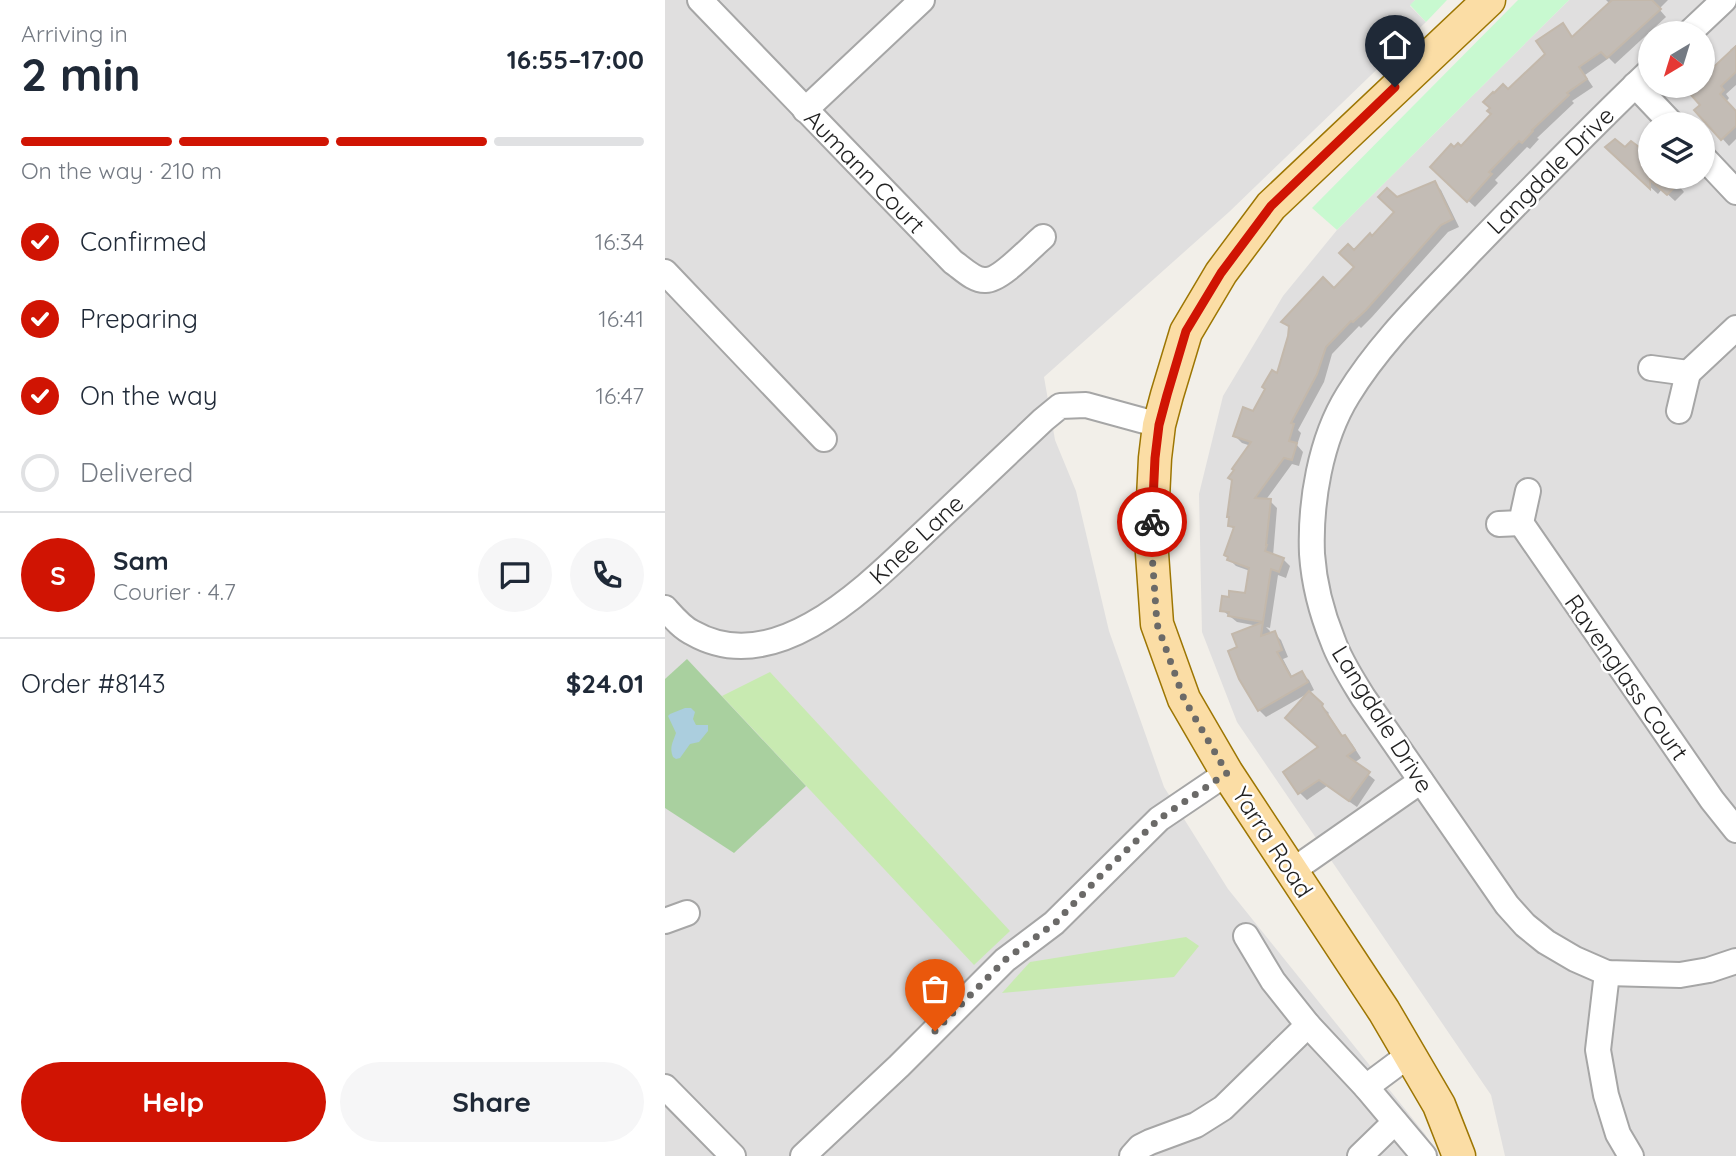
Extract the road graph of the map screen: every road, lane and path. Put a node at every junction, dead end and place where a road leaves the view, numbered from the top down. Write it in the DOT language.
graph roads {
  1 [pos="700,0"];
  2 [pos="922,0"];
  3 [pos="1489,0"];
  4 [pos="1724,0"];
  5 [pos="1702,21"];
  6 [pos="1638,83"];
  7 [pos="805,110"];
  8 [pos="1715,170"];
  9 [pos="1736,192"];
  10 [pos="1043,237"];
  11 [pos="665,272"];
  12 [pos="1736,328"];
  13 [pos="1651,368"];
  14 [pos="1688,373"];
  15 [pos="1679,411"];
  16 [pos="1159,425"];
  17 [pos="824,439"];
  18 [pos="1528,491"];
  19 [pos="665,608"];
  20 [pos="1227,773"];
  21 [pos="1421,781"];
  22 [pos="1736,830"];
  23 [pos="1291,871"];
  24 [pos="1246,936"];
  25 [pos="1736,961"];
  26 [pos="1607,973"];
  27 [pos="1308,1025"];
  28 [pos="1409,1055"];
  29 [pos="665,1087"];
  30 [pos="1366,1087"];
  31 [pos="1395,1122"];
  32 [pos="733,1156"];
  33 [pos="803,1156"];
  34 [pos="1132,1156"];
  35 [pos="1360,1156"];
  36 [pos="1424,1156"];
  37 [pos="1459,1156"];
  38 [pos="1631,1156"];
  1 -- 7 [label="street, Aumann Court"];
  2 -- 7 [label="street"];
  3 -- 16 [label="main road, Yarra Road"];
  4 -- 5 [label="street"];
  6 -- 21 [label="street, Langdale Drive"];
  7 -- 10 [label="street, Aumann Court"];
  8 -- 9 [label="street"];
  11 -- 17 [label="street"];
  12 -- 14 [label="street"];
  13 -- 14 [label="street"];
  14 -- 15 [label="street"];
  16 -- 19 [label="street, Knee Lane"];
  16 -- 20 [label="main road, Yarra Road"];
  18 -- 22 [label="street, Ravenglass Court"];
  20 -- 23 [label="main road, Yarra Road"];
  20 -- 33 [label="street"];
  21 -- 23 [label="street"];
  21 -- 26 [label="street, Langdale Drive"];
  23 -- 28 [label="main road, Yarra Road"];
  24 -- 27 [label="street"];
  25 -- 26 [label="street, Langdale Drive"];
  26 -- 38 [label="street"];
  27 -- 30 [label="street"];
  27 -- 34 [label="street"];
  28 -- 30 [label="street"];
  28 -- 37 [label="main road, Yarra Road"];
  29 -- 32 [label="street"];
  30 -- 31 [label="street"];
  31 -- 35 [label="street"];
  31 -- 36 [label="street"];
}
